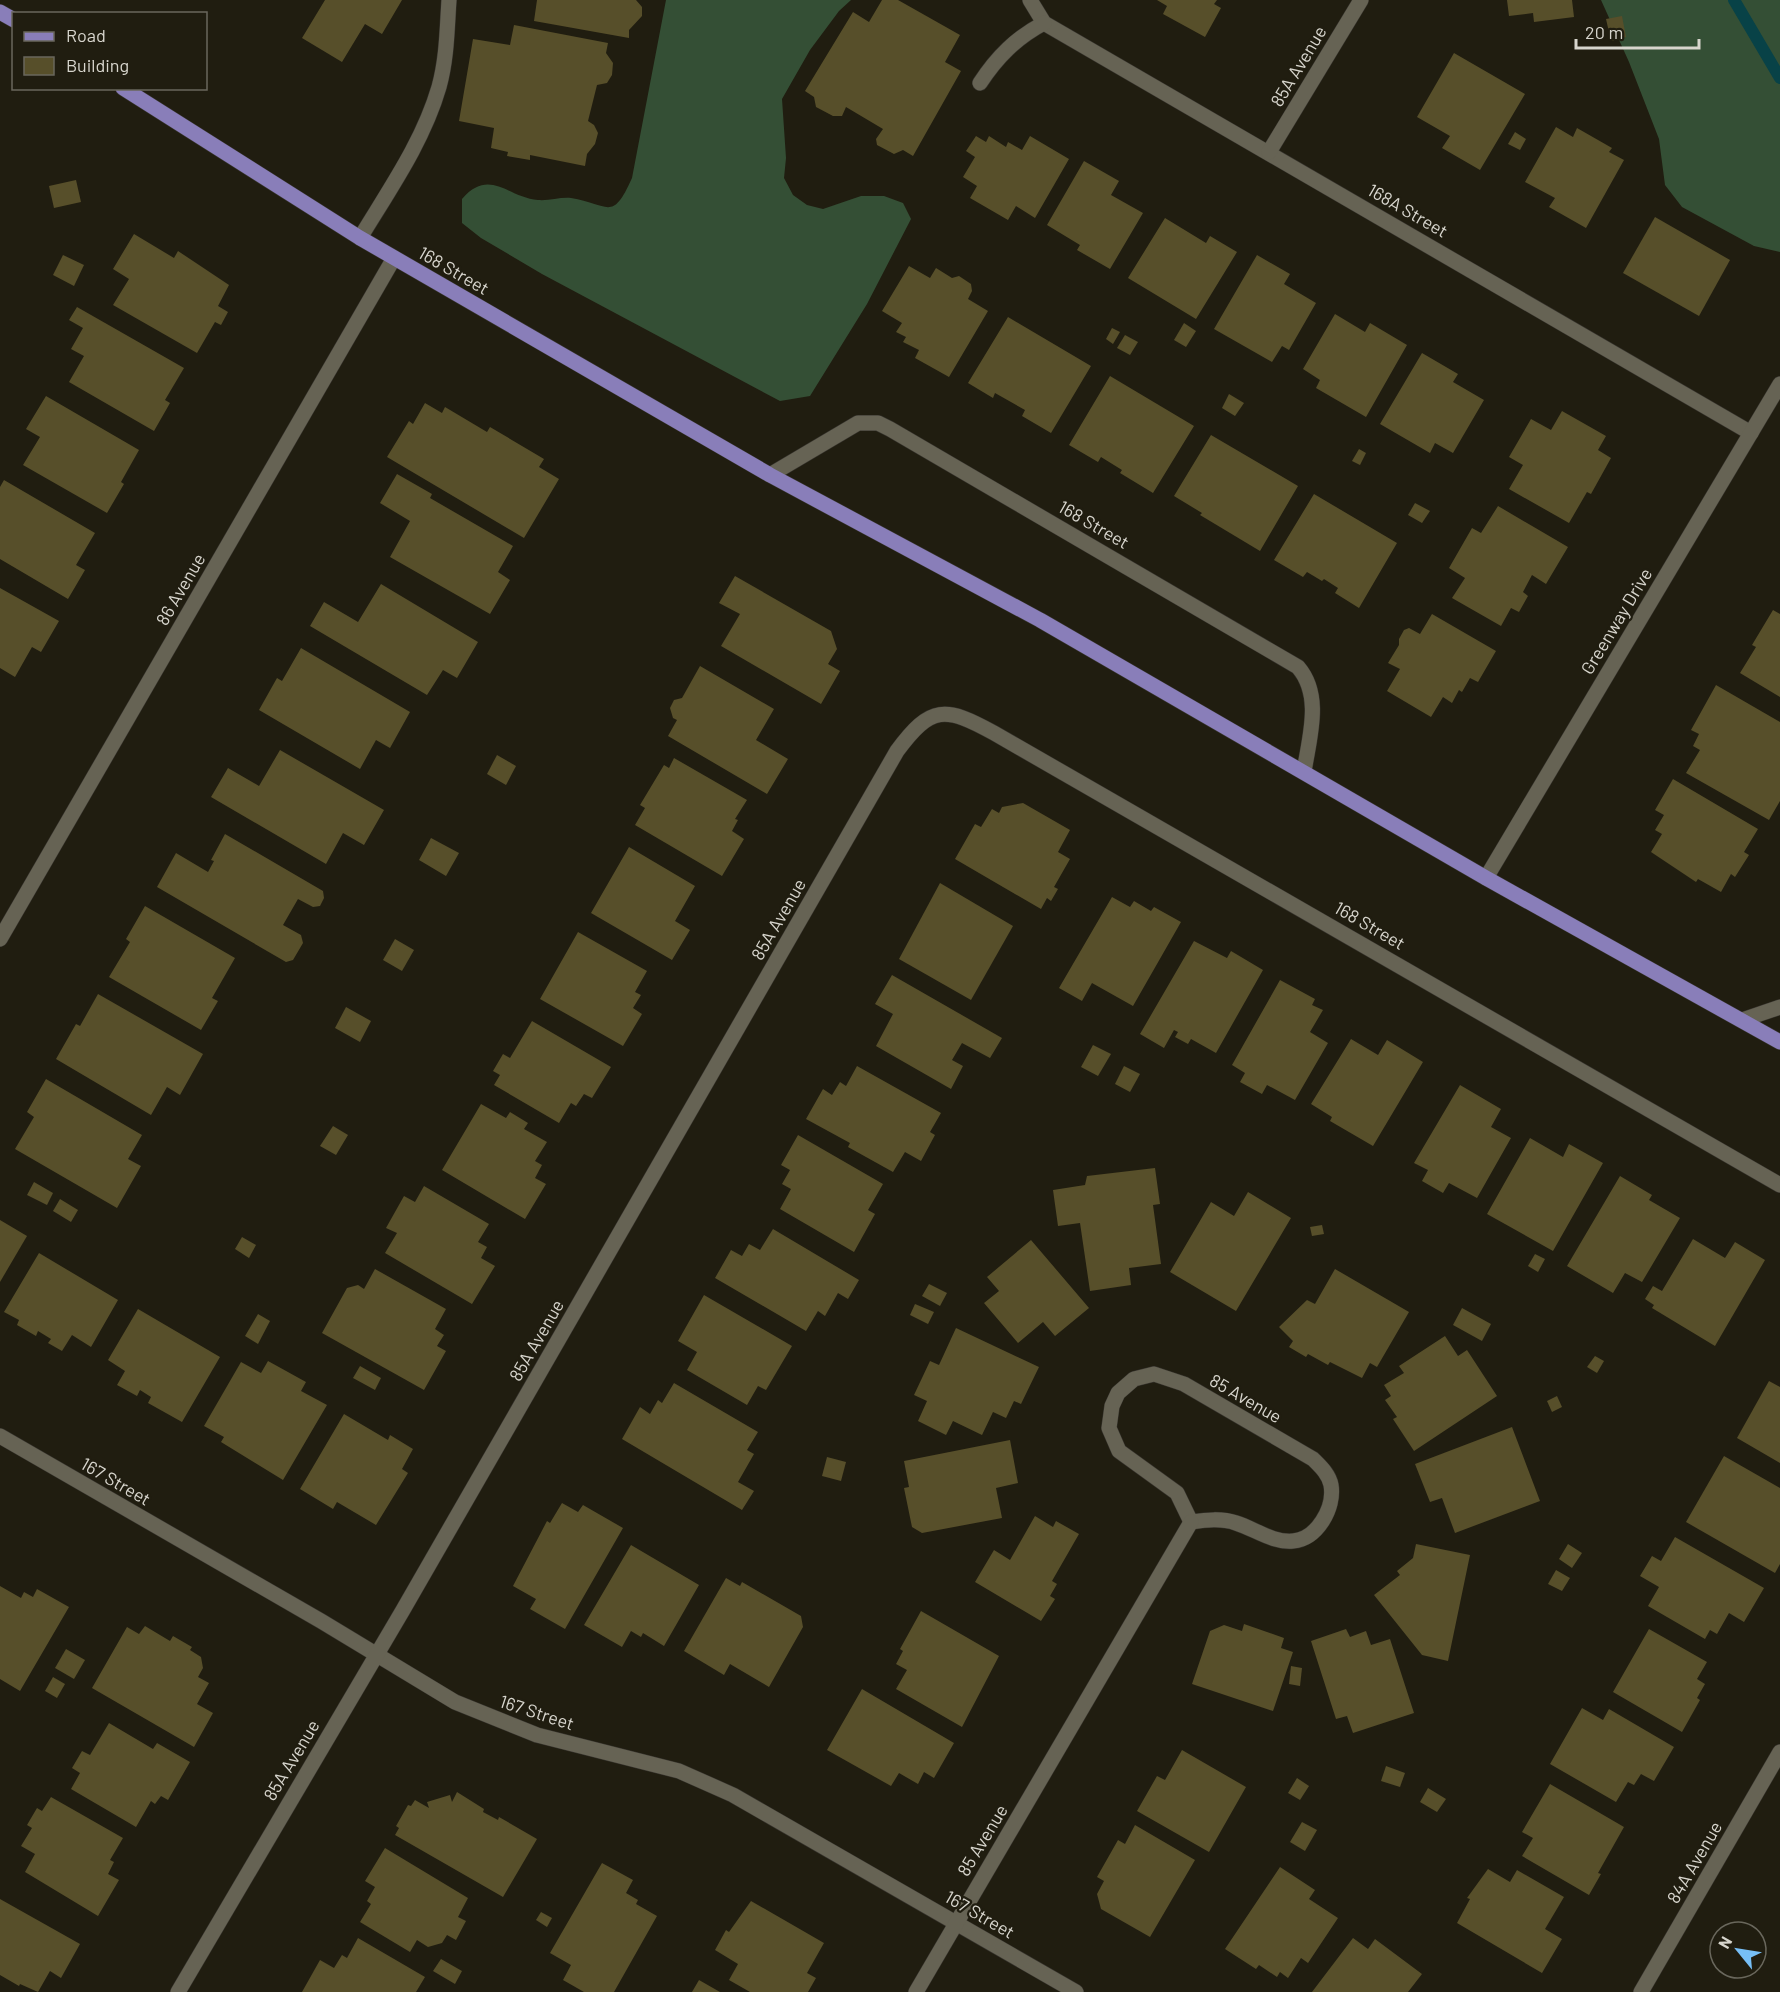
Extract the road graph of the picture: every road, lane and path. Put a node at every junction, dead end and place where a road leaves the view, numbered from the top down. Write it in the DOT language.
graph roads {
  1 [pos="449,0"];
  2 [pos="1030,0"];
  3 [pos="1045,0"];
  4 [pos="1361,0"];
  5 [pos="1044,23"];
  6 [pos="980,83"];
  7 [pos="126,90"];
  8 [pos="1269,152"];
  9 [pos="360,238"];
  10 [pos="394,258"];
  11 [pos="1780,384"];
  12 [pos="1751,433"];
  13 [pos="770,474"];
  14 [pos="934,715"];
  15 [pos="1304,772"];
  16 [pos="1486,878"];
  17 [pos="0,939"];
  18 [pos="1780,1007"];
  19 [pos="1742,1020"];
  20 [pos="1780,1042"];
  21 [pos="1780,1185"];
  22 [pos="0,1436"];
  23 [pos="1191,1522"];
  24 [pos="375,1655"];
  25 [pos="1780,1752"];
  26 [pos="956,1923"];
  27 [pos="178,1992"];
  28 [pos="916,1992"];
  29 [pos="1076,1992"];
  30 [pos="1641,1992"];
  1 -- 9 [label="street"];
  2 -- 5 [label="street"];
  3 -- 5 [label="street"];
  4 -- 8 [label="street, 85A Avenue"];
  5 -- 6 [label="street"];
  5 -- 8 [label="street, 168A Street"];
  7 -- 9 [label="main road, 168 Street"];
  8 -- 12 [label="street, 168A Street"];
  9 -- 10 [label="main road, 168 Street"];
  10 -- 13 [label="main road, 168 Street"];
  10 -- 17 [label="street, 86 Avenue"];
  11 -- 12 [label="street, Greenway Drive"];
  12 -- 16 [label="street, Greenway Drive"];
  13 -- 15 [label="main road, 168 Street"];
  13 -- 15 [label="street, 168 Street"];
  14 -- 21 [label="street, 168 Street"];
  14 -- 24 [label="street, 85A Avenue"];
  15 -- 16 [label="main road, 168 Street"];
  16 -- 19 [label="main road, 168 Street"];
  18 -- 19 [label="street"];
  19 -- 20 [label="main road, 168 Street"];
  22 -- 24 [label="street, 167 Street"];
  23 -- 23 [label="street, 85 Avenue"];
  23 -- 26 [label="street, 85 Avenue"];
  24 -- 26 [label="street, 167 Street"];
  24 -- 27 [label="street, 85A Avenue"];
  25 -- 30 [label="street, 84A Avenue"];
  26 -- 28 [label="street, 85 Avenue"];
  26 -- 29 [label="street, 167 Street"];
}
